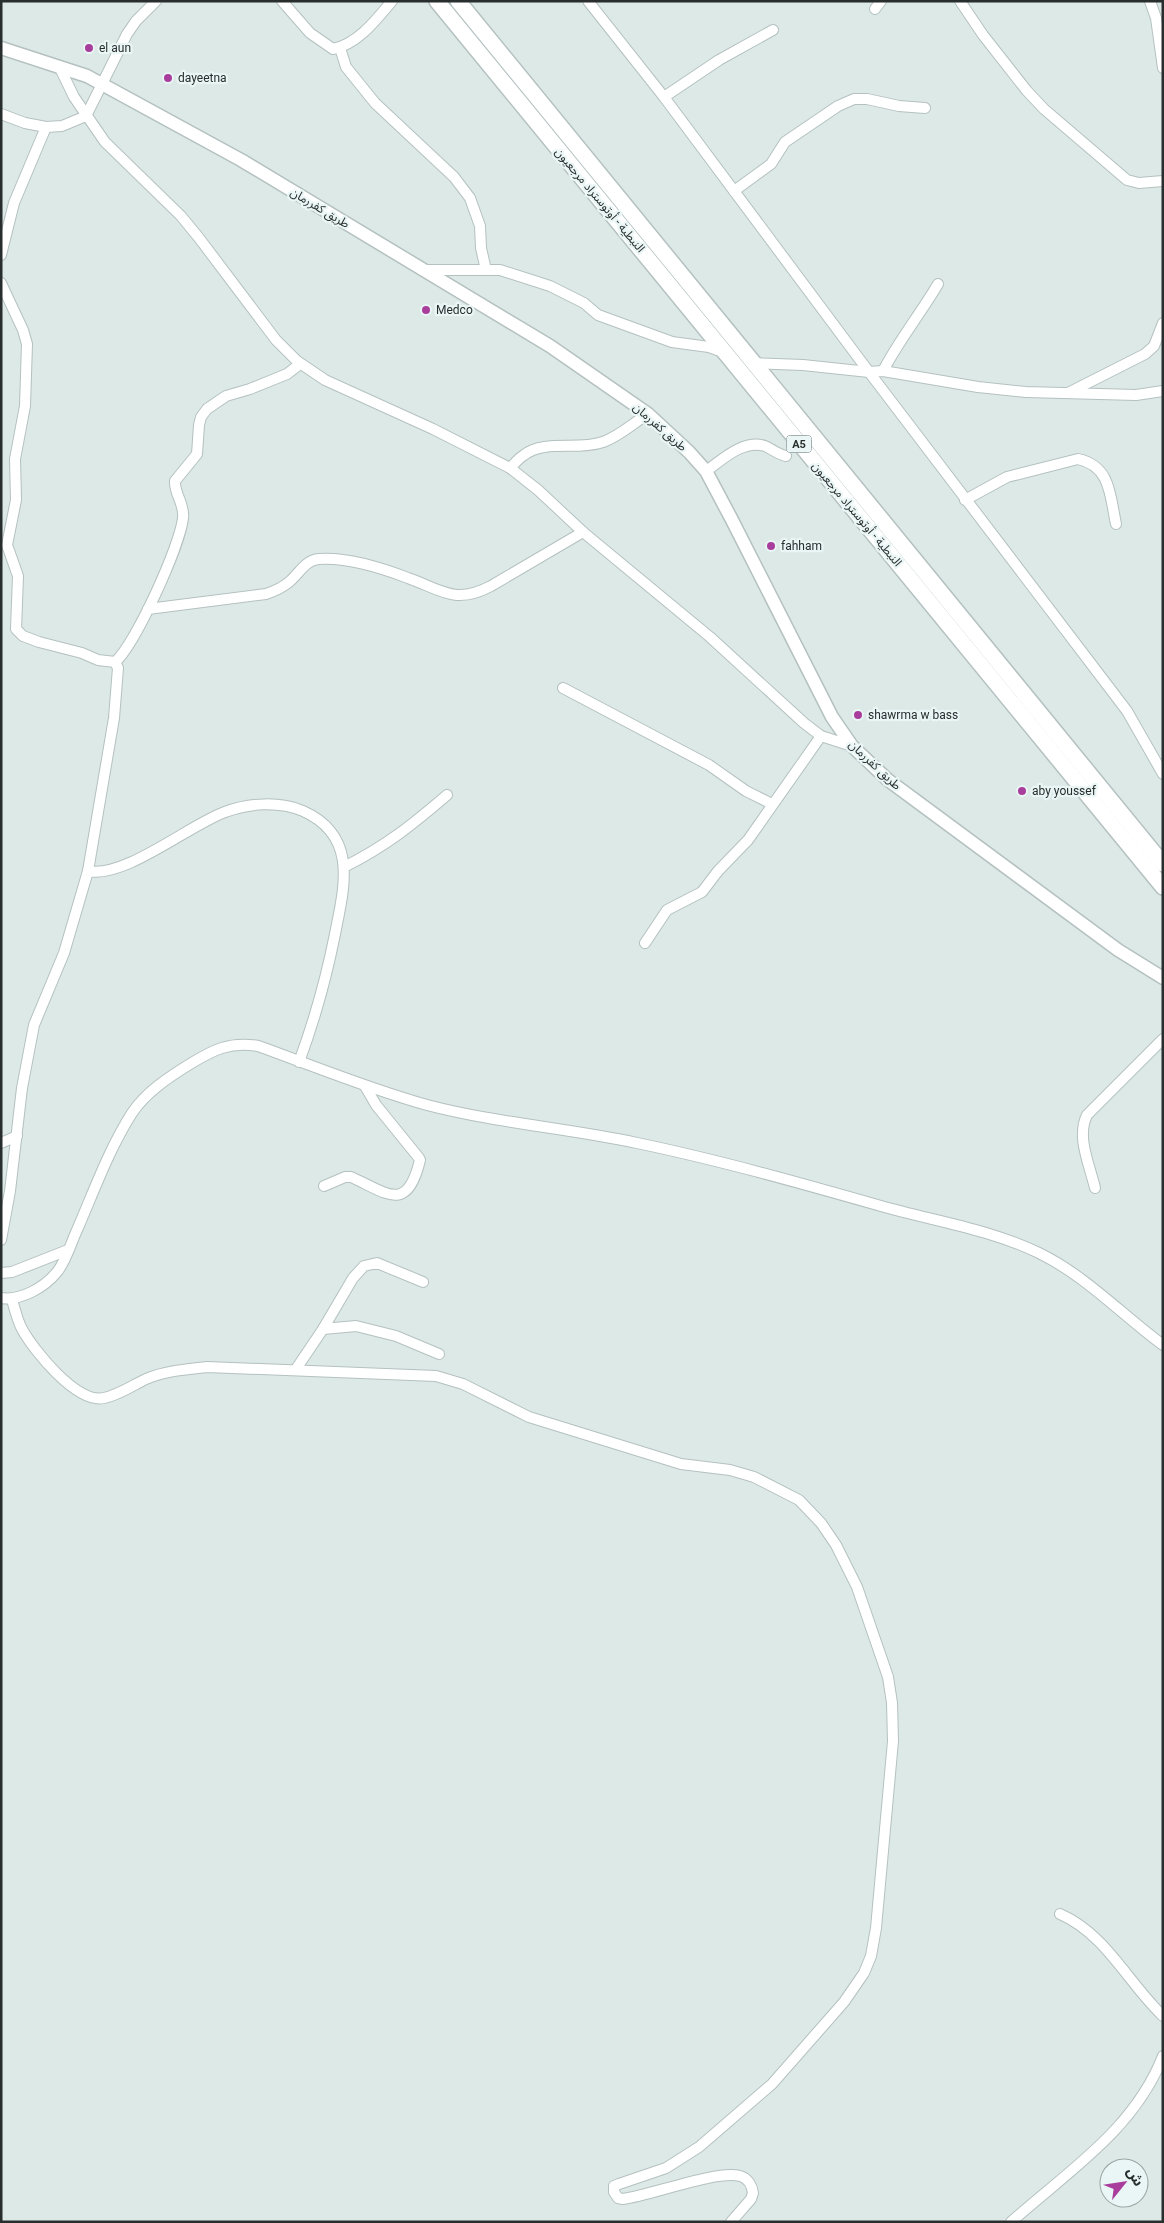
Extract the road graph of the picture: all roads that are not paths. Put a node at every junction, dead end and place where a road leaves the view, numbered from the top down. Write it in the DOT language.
graph roads {
  1 [pos="156,1"];
  2 [pos="282,1"];
  3 [pos="392,1"];
  4 [pos="436,1"];
  5 [pos="458,1"];
  6 [pos="588,1"];
  7 [pos="960,1"];
  8 [pos="1150,1"];
  9 [pos="773,30"];
  10 [pos="1,48"];
  11 [pos="340,48"];
  12 [pos="1162,55"];
  13 [pos="59,66"];
  14 [pos="1163,68"];
  15 [pos="103,84"];
  16 [pos="664,97"];
  17 [pos="925,108"];
  18 [pos="1,114"];
  19 [pos="86,116"];
  20 [pos="46,127"];
  21 [pos="1163,181"];
  22 [pos="734,190"];
  23 [pos="1,255"];
  24 [pos="422,270"];
  25 [pos="486,270"];
  26 [pos="1,283"];
  27 [pos="938,284"];
  28 [pos="1163,323"];
  29 [pos="726,352"];
  30 [pos="752,363"];
  31 [pos="300,364"];
  32 [pos="884,371"];
  33 [pos="868,372"];
  34 [pos="1163,390"];
  35 [pos="1067,393"];
  36 [pos="648,414"];
  37 [pos="786,456"];
  38 [pos="510,468"];
  39 [pos="706,471"];
  40 [pos="965,500"];
  41 [pos="1116,524"];
  42 [pos="583,532"];
  43 [pos="148,609"];
  44 [pos="115,662"];
  45 [pos="563,688"];
  46 [pos="821,736"];
  47 [pos="852,746"];
  48 [pos="1163,774"];
  49 [pos="447,795"];
  50 [pos="772,804"];
  51 [pos="1163,864"];
  52 [pos="344,867"];
  53 [pos="88,871"];
  54 [pos="1163,887"];
  55 [pos="645,942"];
  56 [pos="1163,978"];
  57 [pos="1163,1039"];
  58 [pos="299,1062"];
  59 [pos="365,1086"];
  60 [pos="17,1136"];
  61 [pos="1,1143"];
  62 [pos="324,1186"];
  63 [pos="1095,1188"];
  64 [pos="1,1240"];
  65 [pos="68,1250"];
  66 [pos="1,1273"];
  67 [pos="423,1282"];
  68 [pos="6,1299"];
  69 [pos="323,1329"];
  70 [pos="1163,1345"];
  71 [pos="439,1354"];
  72 [pos="296,1369"];
  73 [pos="1060,1914"];
  74 [pos="1163,2016"];
  75 [pos="1163,2056"];
  76 [pos="730,2222"];
  77 [pos="1011,2222"];
  1 -- 15 [label="street"];
  2 -- 11 [label="street"];
  3 -- 11 [label="street"];
  4 -- 29 [label="highway, النبطية - أوتوستراد مرجعيون / A5"];
  5 -- 30 [label="highway, النبطية - أوتوستراد مرجعيون / A5"];
  6 -- 16 [label="street"];
  7 -- 21 [label="street"];
  8 -- 12 [label="street"];
  9 -- 16 [label="street"];
  10 -- 13 [label="main road, طريق كفررمان"];
  11 -- 25 [label="street"];
  12 -- 14 [label="street"];
  13 -- 15 [label="main road, طريق كفررمان"];
  13 -- 19 [label="street"];
  15 -- 19 [label="street"];
  15 -- 24 [label="main road, طريق كفررمان"];
  16 -- 22 [label="street"];
  17 -- 22 [label="street"];
  18 -- 20 [label="street"];
  19 -- 20 [label="street"];
  19 -- 31 [label="street"];
  20 -- 23 [label="street"];
  22 -- 33 [label="street"];
  24 -- 25 [label="street"];
  24 -- 36 [label="main road, طريق كفررمان"];
  25 -- 29 [label="street"];
  26 -- 44 [label="street"];
  27 -- 32 [label="street"];
  28 -- 35 [label="street"];
  29 -- 54 [label="highway, النبطية - أوتوستراد مرجعيون / A5"];
  30 -- 33 [label="street"];
  30 -- 51 [label="highway, النبطية - أوتوستراد مرجعيون / A5"];
  31 -- 38 [label="street"];
  31 -- 43 [label="street"];
  32 -- 33 [label="street"];
  32 -- 35 [label="street"];
  33 -- 40 [label="street"];
  34 -- 35 [label="street"];
  36 -- 38 [label="street"];
  36 -- 39 [label="main road, طريق كفررمان"];
  37 -- 39 [label="street"];
  38 -- 42 [label="street"];
  39 -- 47 [label="main road, طريق كفررمان"];
  40 -- 41 [label="street"];
  40 -- 48 [label="street"];
  42 -- 43 [label="street"];
  42 -- 46 [label="street"];
  43 -- 44 [label="street"];
  44 -- 53 [label="street"];
  45 -- 50 [label="street"];
  46 -- 47 [label="street"];
  46 -- 50 [label="street"];
  47 -- 56 [label="main road, طريق كفررمان"];
  49 -- 52 [label="street"];
  50 -- 55 [label="street"];
  52 -- 53 [label="street"];
  52 -- 58 [label="street"];
  53 -- 60 [label="street"];
  57 -- 63 [label="street"];
  58 -- 59 [label="street"];
  58 -- 65 [label="street"];
  59 -- 62 [label="street"];
  59 -- 70 [label="street"];
  60 -- 61 [label="street"];
  60 -- 64 [label="street"];
  65 -- 66 [label="street"];
  65 -- 68 [label="street"];
  67 -- 69 [label="street"];
  68 -- 72 [label="street"];
  69 -- 71 [label="street"];
  69 -- 72 [label="street"];
  72 -- 76 [label="street"];
  73 -- 74 [label="street"];
  75 -- 77 [label="street"];
}
